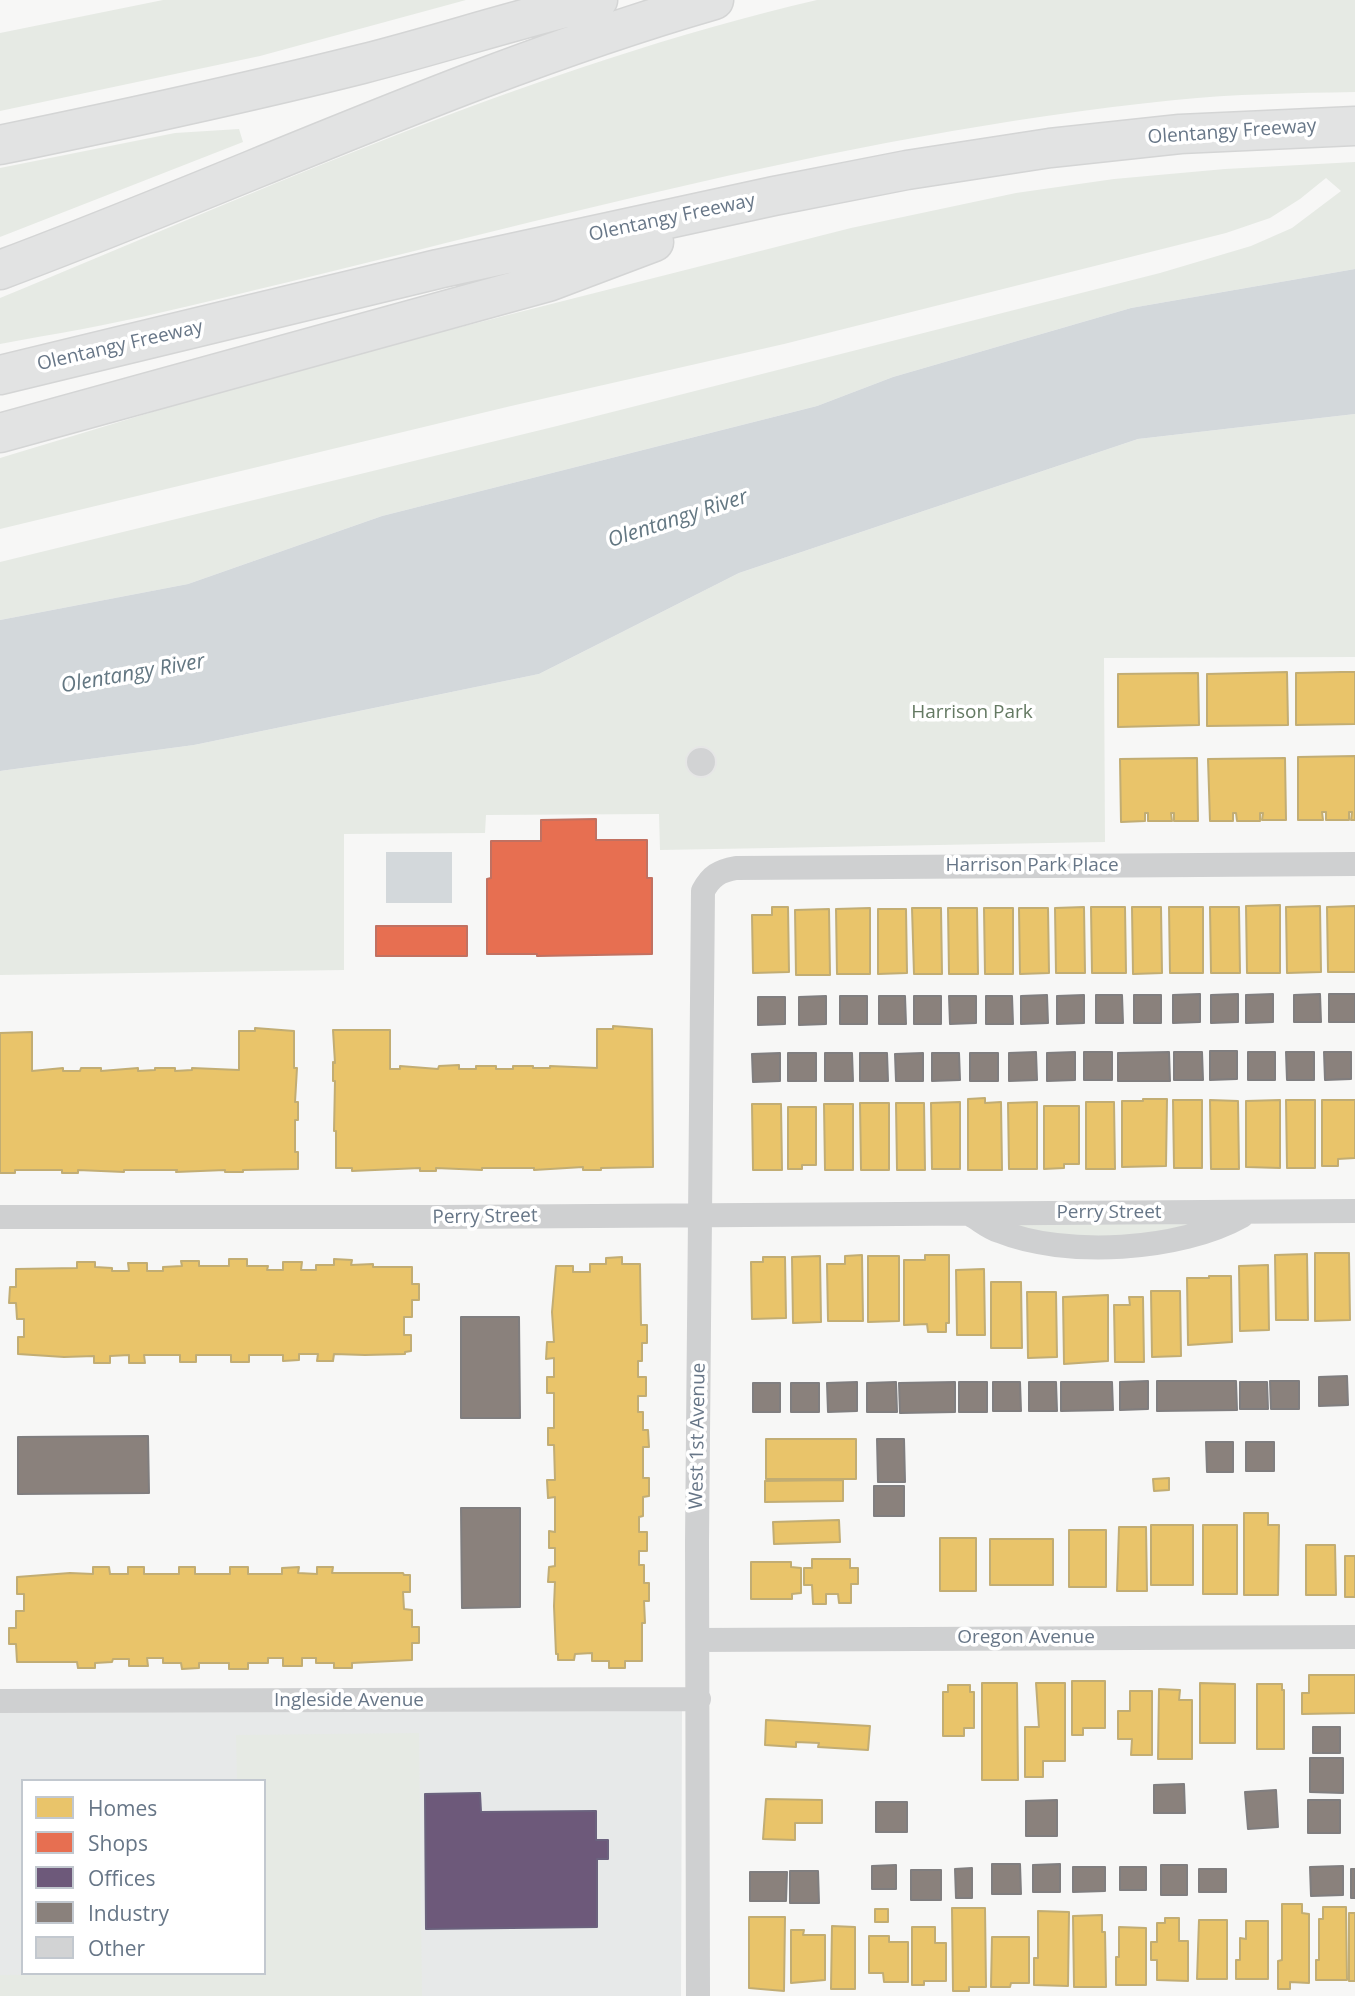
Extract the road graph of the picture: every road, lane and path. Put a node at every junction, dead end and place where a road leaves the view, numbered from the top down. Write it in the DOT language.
graph roads {
  1 [pos="598,0"];
  2 [pos="714,0"];
  3 [pos="1355,126"];
  4 [pos="0,145"];
  5 [pos="774,196"];
  6 [pos="0,270"];
  7 [pos="0,375"];
  8 [pos="0,433"];
  9 [pos="1355,864"];
  10 [pos="710,877"];
  11 [pos="1355,1211"];
  12 [pos="1248,1212"];
  13 [pos="970,1214"];
  14 [pos="702,1215"];
  15 [pos="0,1217"];
  16 [pos="1355,1637"];
  17 [pos="698,1640"];
  18 [pos="699,1699"];
  19 [pos="0,1702"];
  20 [pos="698,1996"];
  1 -- 4 [label="highway"];
  2 -- 6 [label="highway"];
  3 -- 5 [label="highway, Olentangy Freeway"];
  5 -- 7 [label="highway, Olentangy Freeway"];
  5 -- 8 [label="highway"];
  9 -- 10 [label="street, Harrison Park Place"];
  10 -- 14 [label="street, West 1st Avenue"];
  11 -- 12 [label="street, Perry Street"];
  12 -- 13 [label="street, Perry Street"];
  12 -- 13 [label="street, Perry Street"];
  13 -- 14 [label="street, Perry Street"];
  14 -- 15 [label="street, Perry Street"];
  14 -- 17 [label="street, West 1st Avenue"];
  16 -- 17 [label="street, Oregon Avenue"];
  17 -- 18 [label="street, West 1st Avenue"];
  18 -- 19 [label="street, Ingleside Avenue"];
  18 -- 20 [label="street, West 1st Avenue"];
}
